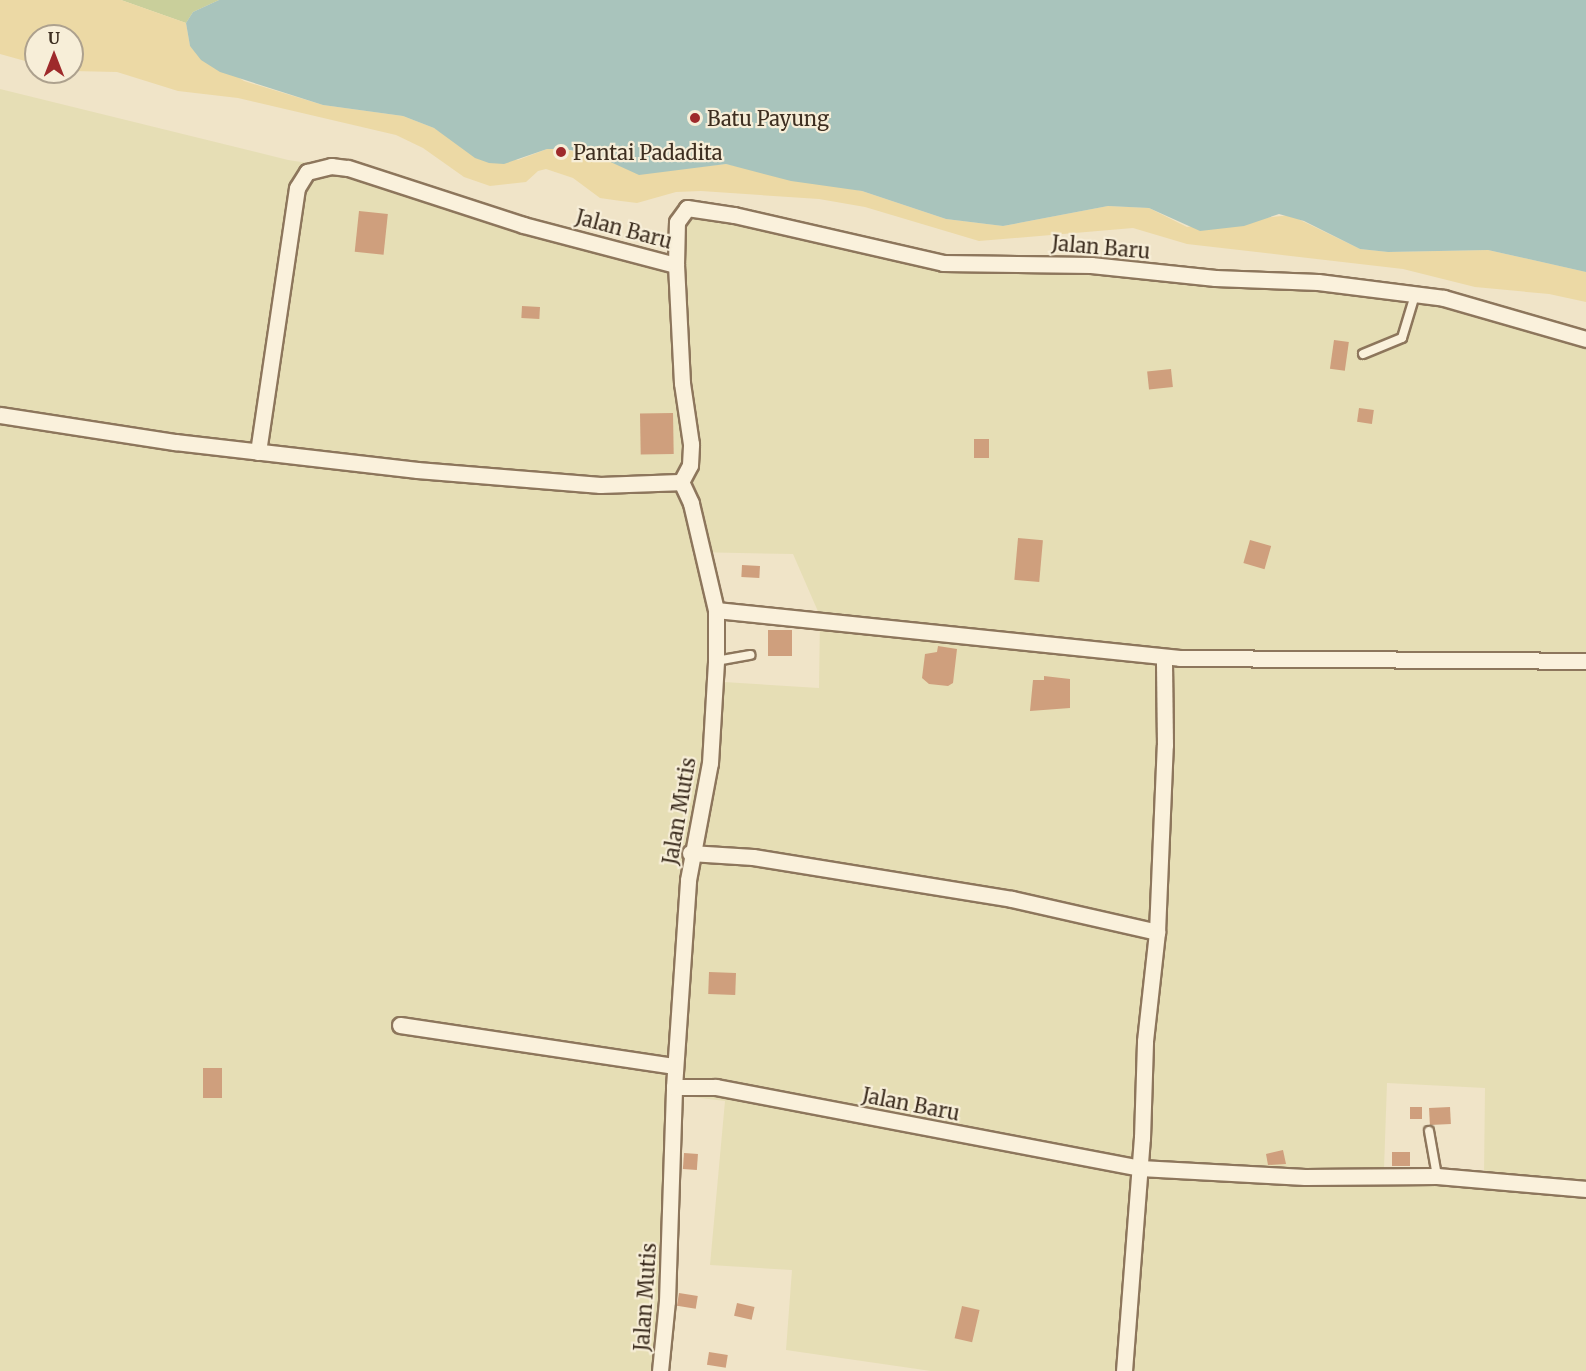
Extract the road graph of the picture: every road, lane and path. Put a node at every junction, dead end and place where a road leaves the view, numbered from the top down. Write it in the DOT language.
graph roads {
  1 [pos="676,266"];
  2 [pos="1415,296"];
  3 [pos="1586,339"];
  4 [pos="1364,354"];
  5 [pos="0,415"];
  6 [pos="258,452"];
  7 [pos="681,482"];
  8 [pos="716,610"];
  9 [pos="750,656"];
  10 [pos="1164,657"];
  11 [pos="716,661"];
  12 [pos="1586,661"];
  13 [pos="690,853"];
  14 [pos="1157,932"];
  15 [pos="400,1024"];
  16 [pos="675,1066"];
  17 [pos="674,1088"];
  18 [pos="1429,1131"];
  19 [pos="1140,1168"];
  20 [pos="1437,1176"];
  21 [pos="1586,1190"];
  22 [pos="660,1371"];
  23 [pos="1124,1371"];
  1 -- 2 [label="street, Jalan Baru"];
  1 -- 6 [label="street, Jalan Baru"];
  1 -- 7 [label="street"];
  2 -- 3 [label="street, Jalan Baru"];
  2 -- 4 [label="lane"];
  5 -- 6 [label="street"];
  6 -- 7 [label="street"];
  7 -- 8 [label="street, Jalan Mutis"];
  8 -- 10 [label="street"];
  8 -- 11 [label="street, Jalan Mutis"];
  9 -- 11 [label="lane"];
  10 -- 12 [label="street"];
  10 -- 14 [label="street"];
  11 -- 13 [label="street, Jalan Mutis"];
  13 -- 14 [label="street"];
  13 -- 16 [label="street, Jalan Mutis"];
  14 -- 19 [label="street"];
  15 -- 16 [label="street"];
  16 -- 17 [label="street, Jalan Mutis"];
  17 -- 19 [label="street, Jalan Baru"];
  17 -- 22 [label="street, Jalan Mutis"];
  18 -- 20 [label="lane"];
  19 -- 20 [label="street, Jalan Baru"];
  19 -- 23 [label="street"];
  20 -- 21 [label="street, Jalan Baru"];
}
